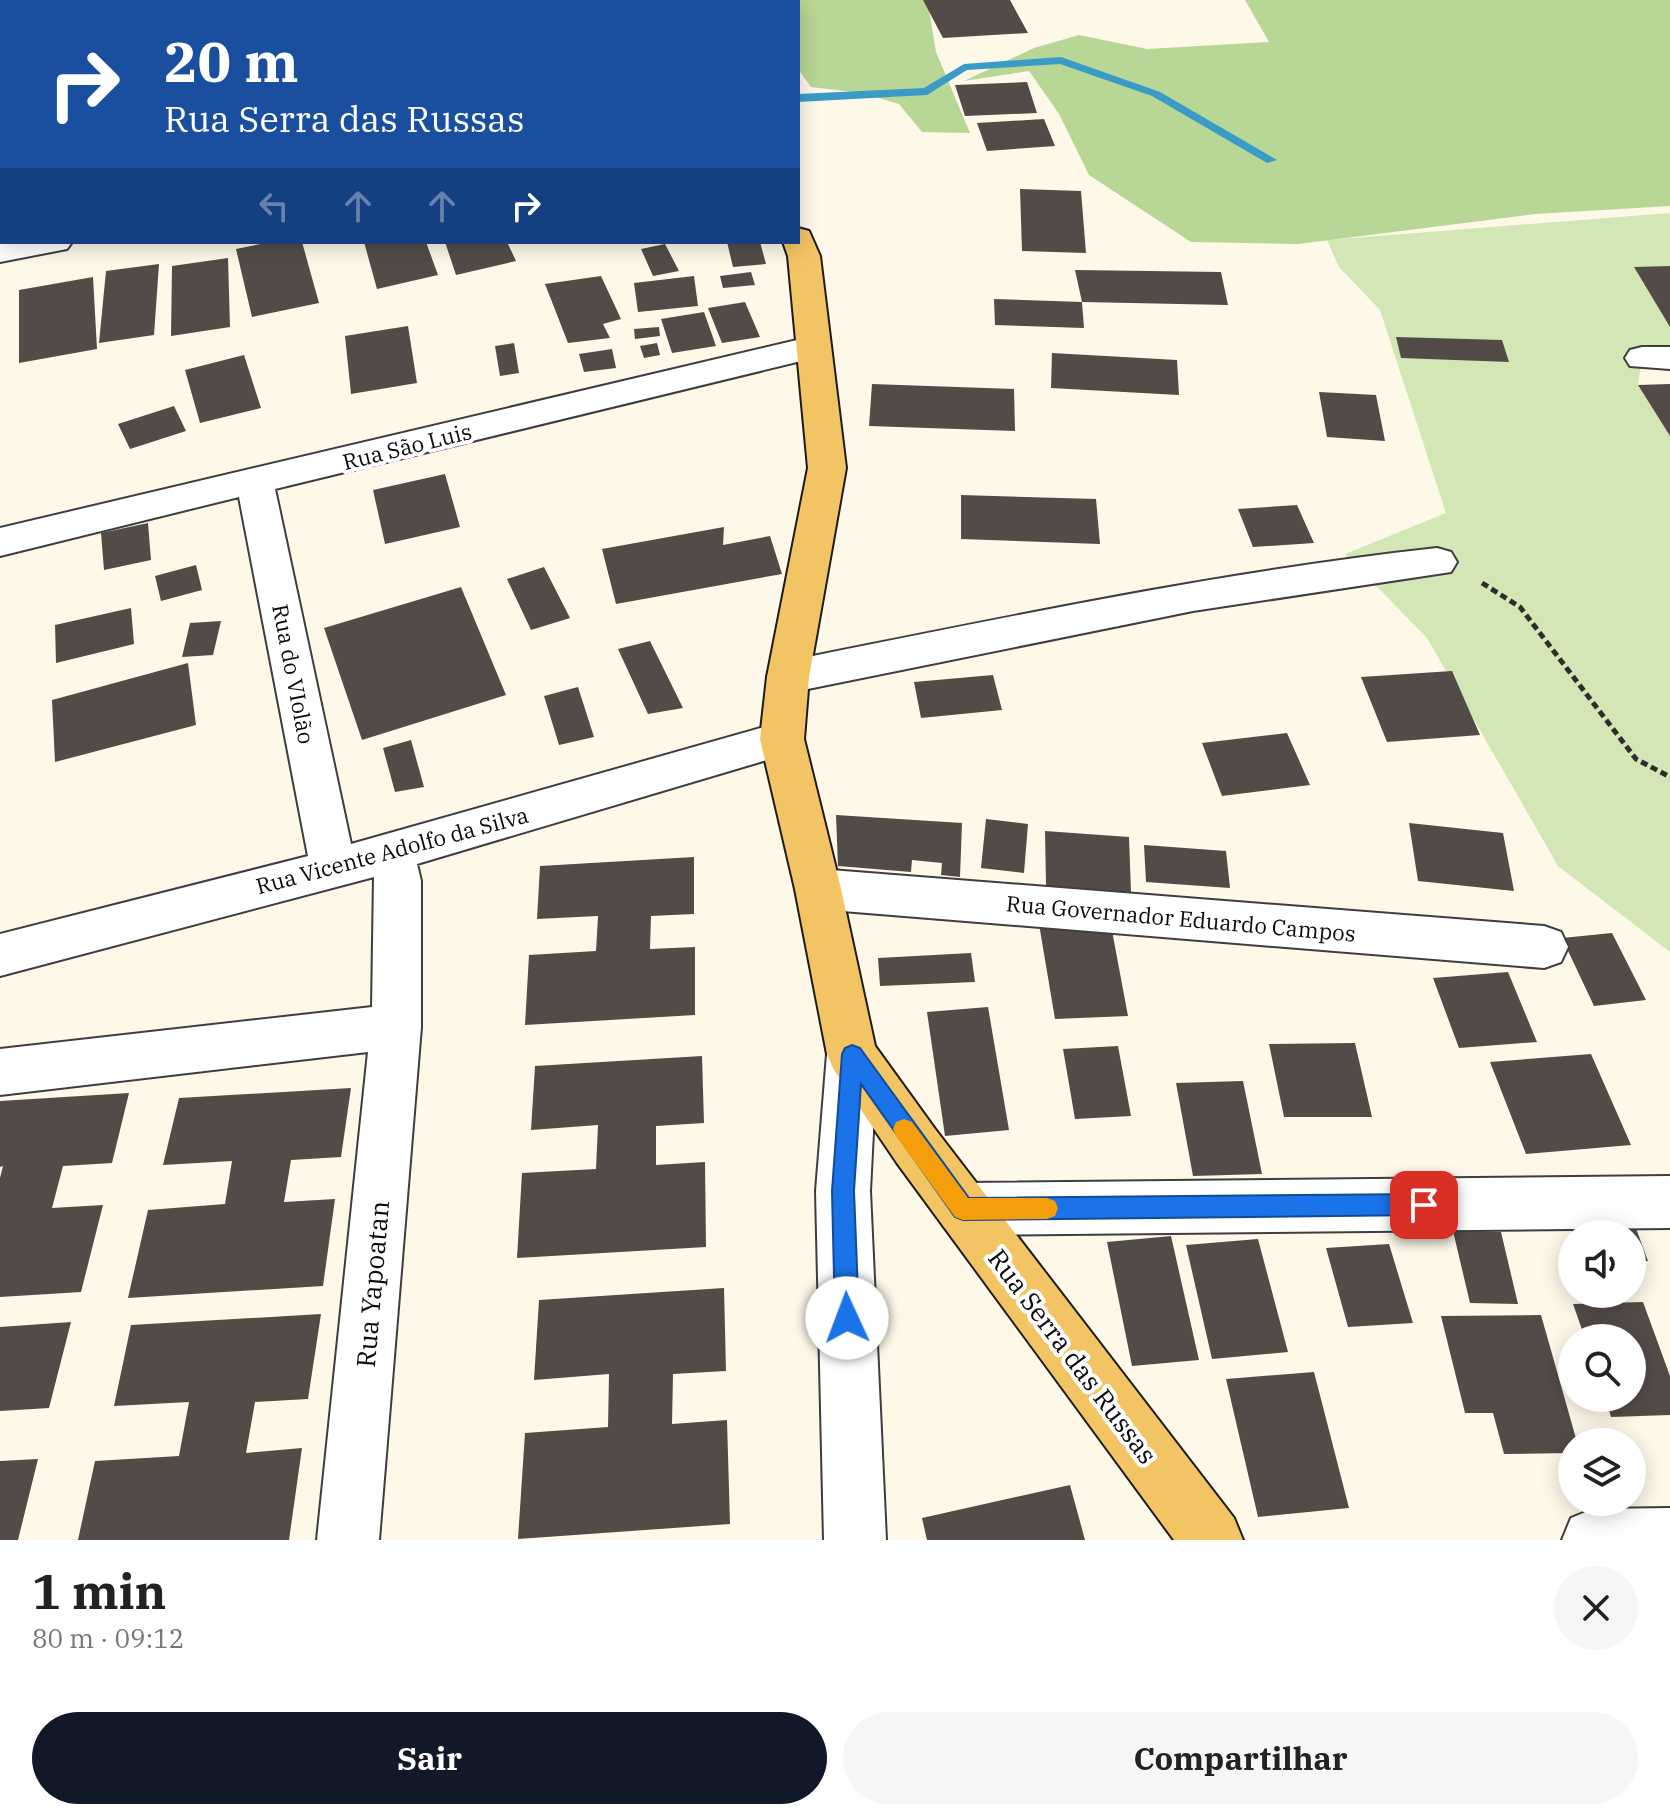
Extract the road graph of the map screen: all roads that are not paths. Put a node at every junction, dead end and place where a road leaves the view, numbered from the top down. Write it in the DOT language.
graph roads {
  1 [pos="45,244"];
  2 [pos="800,244"];
  3 [pos="0,252"];
  4 [pos="814,347"];
  5 [pos="255,482"];
  6 [pos="0,542"];
  7 [pos="1437,562"];
  8 [pos="788,677"];
  9 [pos="782,739"];
  10 [pos="333,866"];
  11 [pos="395,867"];
  12 [pos="818,889"];
  13 [pos="1544,947"];
  14 [pos="0,955"];
  15 [pos="396,1027"];
  16 [pos="852,1054"];
  17 [pos="0,1072"];
  18 [pos="1670,1202"];
  19 [pos="963,1209"];
  20 [pos="1670,1539"];
  21 [pos="348,1540"];
  22 [pos="855,1540"];
  23 [pos="1212,1540"];
  24 [pos="1593,1540"];
  1 -- 3 [label="street"];
  2 -- 4 [label="main road"];
  4 -- 5 [label="street, Rua São Luis"];
  4 -- 8 [label="main road"];
  5 -- 6 [label="street, Rua São Luis"];
  5 -- 10 [label="street, Rua do VIolão"];
  7 -- 8 [label="street"];
  8 -- 9 [label="main road"];
  9 -- 11 [label="street, Rua Vicente Adolfo da Silva"];
  9 -- 12 [label="main road"];
  10 -- 11 [label="street, Rua Vicente Adolfo da Silva"];
  10 -- 14 [label="street, Rua Vicente Adolfo da Silva"];
  11 -- 15 [label="street, Rua Yapoatan"];
  12 -- 13 [label="street, Rua Governador Eduardo Campos"];
  12 -- 16 [label="main road"];
  15 -- 17 [label="street"];
  15 -- 21 [label="street, Rua Yapoatan"];
  16 -- 19 [label="main road, Rua Serra das Russas"];
  16 -- 22 [label="street"];
  18 -- 19 [label="street"];
  19 -- 23 [label="main road, Rua Serra das Russas"];
  20 -- 24 [label="street"];
}
